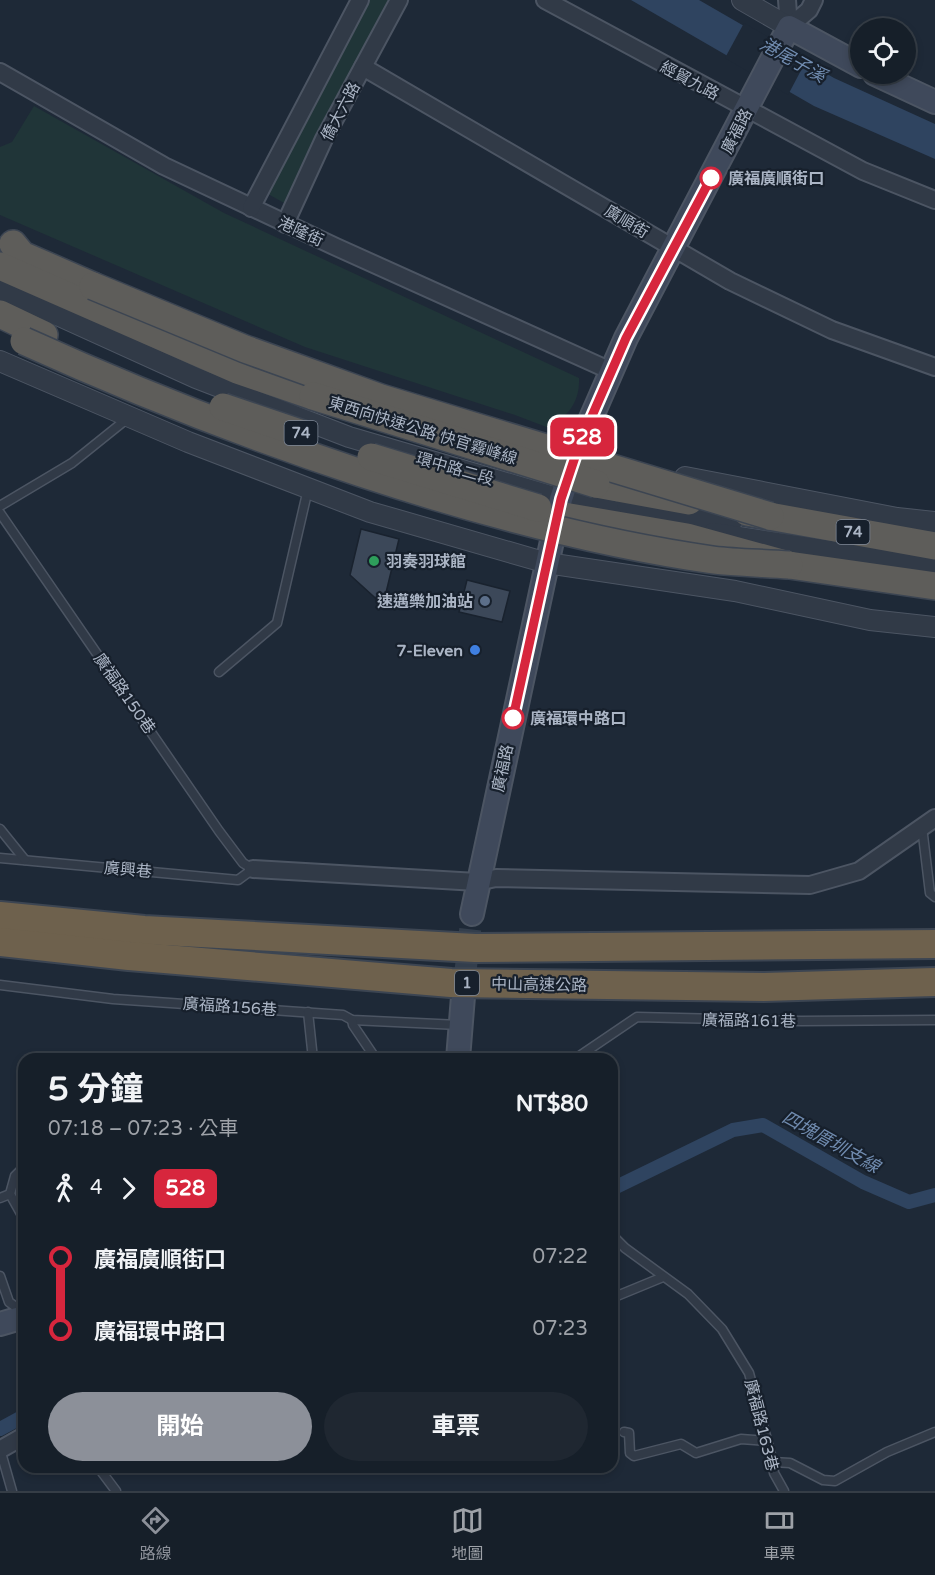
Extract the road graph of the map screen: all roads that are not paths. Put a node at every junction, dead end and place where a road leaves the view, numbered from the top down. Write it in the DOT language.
graph roads {
  1 [pos="360,0"];
  2 [pos="399,0"];
  3 [pos="545,0"];
  4 [pos="742,0"];
  5 [pos="787,0"];
  6 [pos="814,0"];
  7 [pos="788,28"];
  8 [pos="850,60"];
  9 [pos="363,67"];
  10 [pos="0,72"];
  11 [pos="896,84"];
  12 [pos="751,102"];
  13 [pos="935,102"];
  14 [pos="935,200"];
  15 [pos="250,208"];
  16 [pos="285,224"];
  17 [pos="674,249"];
  18 [pos="4,250"];
  19 [pos="0,281"];
  20 [pos="0,289"];
  21 [pos="0,314"];
  22 [pos="0,329"];
  23 [pos="0,361"];
  24 [pos="935,367"];
  25 [pos="611,370"];
  26 [pos="129,418"];
  27 [pos="578,448"];
  28 [pos="308,488"];
  29 [pos="563,493"];
  30 [pos="0,506"];
  31 [pos="0,513"];
  32 [pos="770,516"];
  33 [pos="935,522"];
  34 [pos="935,546"];
  35 [pos="935,556"];
  36 [pos="547,562"];
  37 [pos="789,565"];
  38 [pos="935,567"];
  39 [pos="935,586"];
  40 [pos="935,627"];
  41 [pos="219,672"];
  42 [pos="929,823"];
  43 [pos="0,829"];
  44 [pos="0,858"];
  45 [pos="25,860"];
  46 [pos="253,869"];
  47 [pos="477,882"];
  48 [pos="935,896"];
  49 [pos="472,914"];
  50 [pos="0,916"];
  51 [pos="0,942"];
  52 [pos="935,944"];
  53 [pos="935,982"];
  54 [pos="464,984"];
  55 [pos="0,985"];
  56 [pos="308,1012"];
  57 [pos="352,1020"];
  58 [pos="935,1020"];
  59 [pos="459,1025"];
  60 [pos="312,1053"];
  61 [pos="372,1053"];
  62 [pos="458,1053"];
  63 [pos="584,1053"];
  64 [pos="18,1173"];
  65 [pos="10,1194"];
  66 [pos="0,1198"];
  67 [pos="18,1209"];
  68 [pos="618,1240"];
  69 [pos="0,1276"];
  70 [pos="663,1277"];
  71 [pos="618,1296"];
  72 [pos="18,1310"];
  73 [pos="18,1317"];
  74 [pos="0,1324"];
  75 [pos="624,1432"];
  76 [pos="935,1432"];
  77 [pos="18,1439"];
  78 [pos="767,1441"];
  79 [pos="0,1449"];
  80 [pos="773,1462"];
  81 [pos="104,1473"];
  82 [pos="12,1491"];
  83 [pos="116,1491"];
  84 [pos="784,1491"];
  1 -- 15 [label="street, 僑大六路"];
  2 -- 9 [label="street, 僑大六路"];
  3 -- 12 [label="street, 經貿九路"];
  4 -- 7 [label="street"];
  5 -- 7 [label="street"];
  6 -- 7 [label="street"];
  7 -- 8 [label="main road"];
  7 -- 12 [label="main road, 廣福路"];
  9 -- 16 [label="street, 僑大六路"];
  9 -- 17 [label="street, 廣順街"];
  10 -- 15 [label="street, 港隆街"];
  11 -- 13 [label="main road"];
  12 -- 14 [label="street, 經貿九路"];
  12 -- 17 [label="main road, 廣福路"];
  15 -- 16 [label="street, 港隆街"];
  16 -- 25 [label="street, 港隆街"];
  17 -- 24 [label="street, 廣順街"];
  17 -- 25 [label="main road, 廣福路"];
  18 -- 27 [label="street"];
  18 -- 32 [label="highway, bridge"];
  18 -- 32 [label="highway, 東西向快速公路 快官霧峰線 / 74, bridge"];
  19 -- 29 [label="street, 環中路二段"];
  20 -- 29 [label="street, 環中路二段"];
  21 -- 37 [label="highway, 74, bridge"];
  22 -- 37 [label="highway, bridge"];
  23 -- 26 [label="street"];
  25 -- 27 [label="main road, 廣福路"];
  26 -- 28 [label="street"];
  26 -- 30 [label="lane"];
  27 -- 29 [label="main road, 廣福路"];
  27 -- 33 [label="street"];
  28 -- 36 [label="street"];
  28 -- 41 [label="lane"];
  29 -- 35 [label="street, 環中路二段"];
  29 -- 36 [label="main road, 廣福路"];
  29 -- 38 [label="street, 環中路二段"];
  31 -- 46 [label="lane, 廣福路150巷"];
  32 -- 34 [label="highway, 東西向快速公路 快官霧峰線 / 74"];
  36 -- 40 [label="street"];
  36 -- 47 [label="main road, 廣福路"];
  37 -- 39 [label="highway, 74"];
  42 -- 47 [label="street"];
  42 -- 48 [label="lane"];
  43 -- 45 [label="lane"];
  44 -- 45 [label="lane, 廣興巷"];
  45 -- 46 [label="lane, 廣興巷"];
  46 -- 47 [label="street"];
  47 -- 49 [label="main road, 廣福路"];
  50 -- 52 [label="highway, 1"];
  51 -- 53 [label="highway, 中山高速公路 / 1"];
  54 -- 59 [label="main road"];
  55 -- 56 [label="lane, 廣福路156巷"];
  56 -- 57 [label="lane, 廣福路156巷"];
  56 -- 60 [label="lane"];
  57 -- 59 [label="lane, 廣福路156巷"];
  57 -- 61 [label="lane"];
  58 -- 63 [label="lane, 廣福路161巷"];
  59 -- 62 [label="main road"];
  64 -- 65 [label="lane"];
  65 -- 66 [label="lane"];
  65 -- 67 [label="lane"];
  68 -- 70 [label="lane, 廣福路163巷"];
  69 -- 72 [label="lane"];
  70 -- 71 [label="lane"];
  70 -- 78 [label="lane, 廣福路163巷"];
  73 -- 74 [label="main road"];
  75 -- 78 [label="lane"];
  76 -- 80 [label="lane"];
  77 -- 79 [label="street"];
  78 -- 80 [label="lane, 廣福路163巷"];
  79 -- 82 [label="lane"];
  80 -- 84 [label="lane, 廣福路163巷"];
  81 -- 83 [label="lane"];
}
